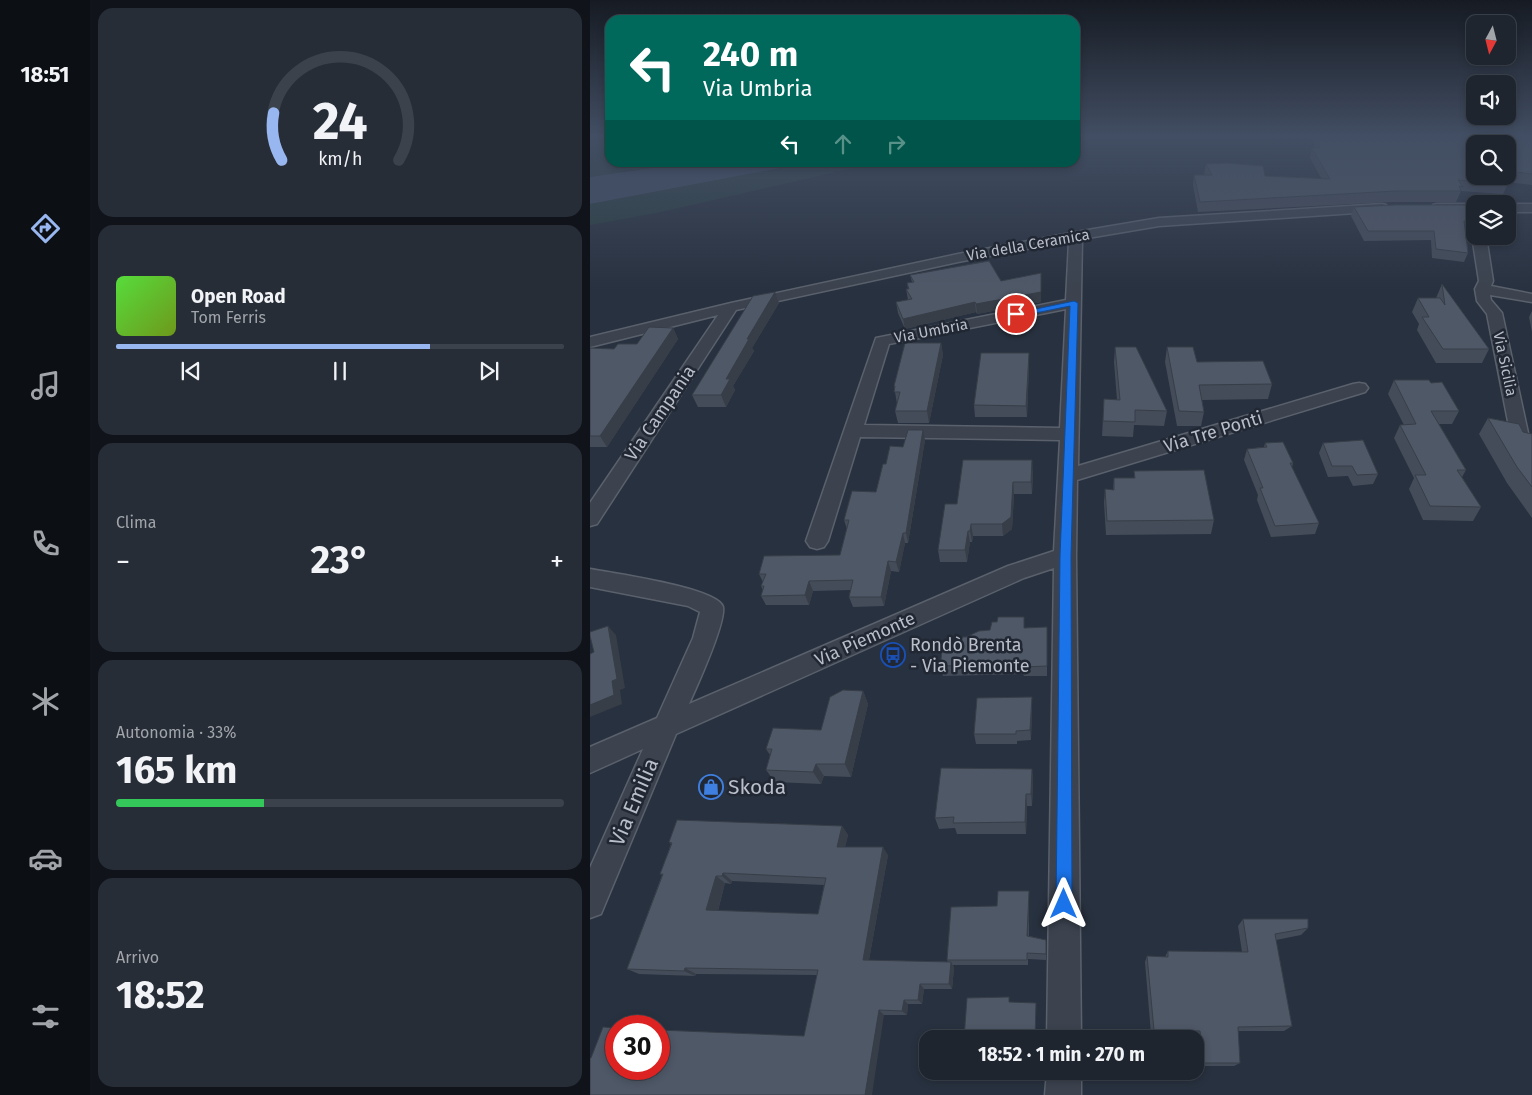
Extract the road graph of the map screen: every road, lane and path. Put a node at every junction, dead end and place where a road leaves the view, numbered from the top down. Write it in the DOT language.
graph roads {
  1 [pos="1392,208"];
  2 [pos="1428,208"];
  3 [pos="1516,208"];
  4 [pos="1532,208"];
  5 [pos="1466,210"];
  6 [pos="1076,236"];
  7 [pos="1480,245"];
  8 [pos="1482,289"];
  9 [pos="1532,298"];
  10 [pos="1074,303"];
  11 [pos="731,307"];
  12 [pos="590,342"];
  13 [pos="1359,388"];
  14 [pos="853,431"];
  15 [pos="1069,434"];
  16 [pos="1521,442"];
  17 [pos="1068,476"];
  18 [pos="590,519"];
  19 [pos="817,542"];
  20 [pos="1065,556"];
  21 [pos="590,578"];
  22 [pos="666,728"];
  23 [pos="590,760"];
  24 [pos="590,903"];
  25 [pos="1064,1030"];
  26 [pos="1064,1080"];
  27 [pos="1064,1095"];
  1 -- 6 [label="street, Via della Ceramica"];
  2 -- 5 [label="street"];
  3 -- 4 [label="street"];
  6 -- 10 [label="street"];
  6 -- 11 [label="street, Via della Ceramica"];
  7 -- 8 [label="street, Via Sicilia"];
  8 -- 9 [label="street"];
  8 -- 16 [label="street, Via Sicilia"];
  10 -- 14 [label="street, Via Umbria"];
  10 -- 15 [label="street"];
  11 -- 12 [label="street, Via della Ceramica"];
  11 -- 18 [label="street, Via Campania"];
  13 -- 17 [label="street, Via Tre Ponti"];
  14 -- 15 [label="street"];
  14 -- 19 [label="street, Via Umbria"];
  15 -- 17 [label="street"];
  17 -- 20 [label="street"];
  20 -- 22 [label="street, Via Piemonte"];
  20 -- 25 [label="street"];
  21 -- 22 [label="street, Via Emilia"];
  22 -- 23 [label="street, Via Piemonte"];
  22 -- 24 [label="street, Via Emilia"];
  26 -- 27 [label="street"];
}
